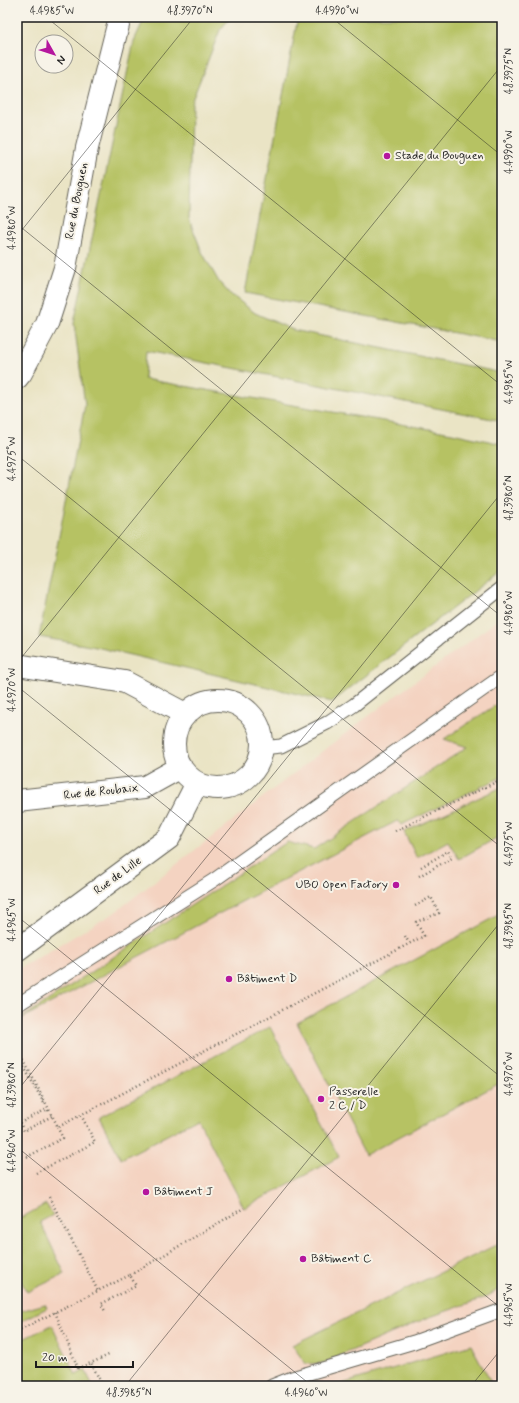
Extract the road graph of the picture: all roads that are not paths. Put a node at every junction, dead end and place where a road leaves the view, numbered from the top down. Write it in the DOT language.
graph roads {
  1 [pos="120,17"];
  2 [pos="17,378"];
  3 [pos="502,588"];
  4 [pos="17,665"];
  5 [pos="502,676"];
  6 [pos="185,714"];
  7 [pos="262,748"];
  8 [pos="181,767"];
  9 [pos="197,783"];
  10 [pos="17,801"];
  11 [pos="17,950"];
  12 [pos="17,1005"];
  13 [pos="502,1310"];
  14 [pos="272,1386"];
  1 -- 2 [label="street, Rue du Bouguen"];
  3 -- 7 [label="lane"];
  4 -- 6 [label="street"];
  5 -- 12 [label="lane"];
  6 -- 7 [label="street"];
  6 -- 8 [label="street"];
  7 -- 9 [label="street"];
  8 -- 9 [label="street"];
  8 -- 10 [label="street, Rue de Roubaix"];
  9 -- 11 [label="street, Rue de Lille"];
  13 -- 14 [label="lane"];
}
